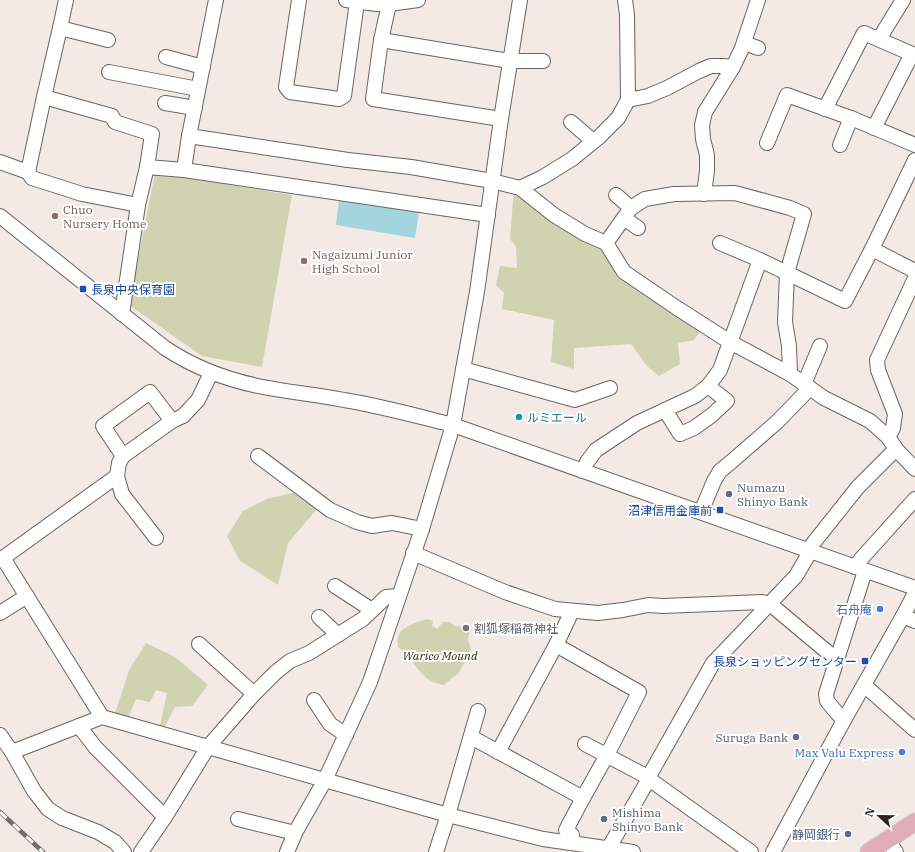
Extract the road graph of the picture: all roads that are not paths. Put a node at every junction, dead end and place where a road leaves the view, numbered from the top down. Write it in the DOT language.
graph roads {
  1 [pos="66,0"];
  2 [pos="216,0"];
  3 [pos="299,0"];
  4 [pos="418,0"];
  5 [pos="520,0"];
  6 [pos="625,0"];
  7 [pos="758,0"];
  8 [pos="903,0"];
  9 [pos="356,1"];
  10 [pos="389,4"];
  11 [pos="60,28"];
  12 [pos="879,39"];
  13 [pos="108,40"];
  14 [pos="381,40"];
  15 [pos="744,43"];
  16 [pos="758,48"];
  17 [pos="166,57"];
  18 [pos="510,61"];
  19 [pos="543,61"];
  20 [pos="203,67"];
  21 [pos="733,67"];
  22 [pos="910,68"];
  23 [pos="109,72"];
  24 [pos="198,89"];
  25 [pos="44,97"];
  26 [pos="628,100"];
  27 [pos="164,103"];
  28 [pos="195,108"];
  29 [pos="824,108"];
  30 [pos="501,118"];
  31 [pos="851,118"];
  32 [pos="571,122"];
  33 [pos="874,128"];
  34 [pos="189,136"];
  35 [pos="593,141"];
  36 [pos="768,143"];
  37 [pos="840,145"];
  38 [pos="915,145"];
  39 [pos="915,160"];
  40 [pos="0,162"];
  41 [pos="147,167"];
  42 [pos="184,170"];
  43 [pos="28,172"];
  44 [pos="492,181"];
  45 [pos="520,188"];
  46 [pos="704,194"];
  47 [pos="616,195"];
  48 [pos="138,205"];
  49 [pos="627,213"];
  50 [pos="488,215"];
  51 [pos="3,223"];
  52 [pos="638,228"];
  53 [pos="606,243"];
  54 [pos="720,243"];
  55 [pos="872,249"];
  56 [pos="760,260"];
  57 [pos="915,271"];
  58 [pos="787,273"];
  59 [pos="915,278"];
  60 [pos="122,314"];
  61 [pos="730,342"];
  62 [pos="820,346"];
  63 [pos="463,369"];
  64 [pos="211,373"];
  65 [pos="790,374"];
  66 [pos="708,386"];
  67 [pos="807,386"];
  68 [pos="610,388"];
  69 [pos="665,410"];
  70 [pos="172,421"];
  71 [pos="453,425"];
  72 [pos="888,437"];
  73 [pos="896,449"];
  74 [pos="123,456"];
  75 [pos="258,456"];
  76 [pos="915,469"];
  77 [pos="583,471"];
  78 [pos="117,476"];
  79 [pos="915,499"];
  80 [pos="700,512"];
  81 [pos="422,529"];
  82 [pos="156,538"];
  83 [pos="809,551"];
  84 [pos="413,553"];
  85 [pos="2,559"];
  86 [pos="860,569"];
  87 [pos="335,586"];
  88 [pos="915,588"];
  89 [pos="915,593"];
  90 [pos="27,596"];
  91 [pos="399,596"];
  92 [pos="770,604"];
  93 [pos="372,610"];
  94 [pos="572,611"];
  95 [pos="0,613"];
  96 [pos="319,617"];
  97 [pos="909,619"];
  98 [pos="338,635"];
  99 [pos="199,644"];
  100 [pos="556,645"];
  101 [pos="837,660"];
  102 [pos="864,685"];
  103 [pos="254,694"];
  104 [pos="314,700"];
  105 [pos="478,711"];
  106 [pos="102,717"];
  107 [pos="844,720"];
  108 [pos="80,726"];
  109 [pos="915,730"];
  110 [pos="346,735"];
  111 [pos="1,737"];
  112 [pos="471,737"];
  113 [pos="585,744"];
  114 [pos="208,747"];
  115 [pos="12,752"];
  116 [pos="498,752"];
  117 [pos="607,755"];
  118 [pos="648,778"];
  119 [pos="325,780"];
  120 [pos="583,798"];
  121 [pos="448,815"];
  122 [pos="165,817"];
  123 [pos="238,819"];
  124 [pos="915,822"];
  125 [pos="295,833"];
  126 [pos="573,843"];
  127 [pos="891,846"];
  128 [pos="589,849"];
  129 [pos="612,850"];
  130 [pos="124,852"];
  131 [pos="141,852"];
  132 [pos="286,852"];
  133 [pos="436,852"];
  134 [pos="633,852"];
  135 [pos="751,852"];
  136 [pos="774,852"];
  137 [pos="869,852"];
  1 -- 11 [label="street"];
  2 -- 20 [label="street"];
  3 -- 9 [label="street"];
  4 -- 10 [label="street"];
  5 -- 18 [label="street"];
  6 -- 26 [label="street"];
  7 -- 15 [label="street"];
  8 -- 12 [label="street"];
  9 -- 10 [label="street"];
  10 -- 14 [label="street"];
  11 -- 13 [label="street"];
  11 -- 25 [label="street"];
  12 -- 22 [label="street"];
  12 -- 29 [label="street"];
  14 -- 18 [label="street"];
  14 -- 30 [label="street"];
  15 -- 16 [label="street"];
  15 -- 21 [label="street"];
  17 -- 20 [label="street"];
  18 -- 19 [label="street"];
  18 -- 30 [label="street"];
  20 -- 24 [label="street"];
  21 -- 26 [label="street"];
  21 -- 46 [label="street"];
  22 -- 33 [label="street"];
  23 -- 24 [label="street"];
  24 -- 28 [label="street"];
  25 -- 41 [label="street"];
  25 -- 43 [label="street"];
  26 -- 35 [label="street"];
  27 -- 28 [label="street"];
  28 -- 34 [label="street"];
  29 -- 31 [label="street"];
  29 -- 36 [label="street"];
  30 -- 44 [label="street"];
  31 -- 33 [label="street"];
  31 -- 37 [label="street"];
  32 -- 35 [label="street"];
  33 -- 38 [label="street"];
  34 -- 42 [label="street"];
  34 -- 44 [label="street"];
  35 -- 45 [label="street"];
  39 -- 55 [label="street"];
  40 -- 43 [label="street"];
  41 -- 42 [label="street"];
  41 -- 48 [label="street"];
  42 -- 50 [label="street"];
  43 -- 48 [label="street"];
  44 -- 45 [label="street"];
  44 -- 50 [label="street"];
  45 -- 53 [label="street"];
  46 -- 49 [label="street"];
  46 -- 58 [label="street"];
  47 -- 49 [label="street"];
  48 -- 60 [label="street"];
  49 -- 52 [label="street"];
  49 -- 53 [label="street"];
  50 -- 63 [label="street"];
  51 -- 60 [label="street"];
  53 -- 61 [label="street"];
  54 -- 56 [label="street"];
  55 -- 57 [label="street"];
  55 -- 58 [label="street"];
  56 -- 58 [label="street"];
  56 -- 61 [label="street"];
  58 -- 65 [label="street"];
  59 -- 72 [label="street"];
  60 -- 64 [label="street"];
  61 -- 65 [label="street"];
  61 -- 66 [label="street"];
  62 -- 67 [label="street"];
  63 -- 68 [label="street"];
  63 -- 71 [label="street"];
  64 -- 70 [label="street"];
  64 -- 71 [label="street"];
  65 -- 67 [label="street"];
  66 -- 69 [label="street"];
  66 -- 69 [label="street"];
  67 -- 72 [label="street"];
  67 -- 80 [label="street"];
  69 -- 77 [label="street"];
  70 -- 74 [label="street"];
  70 -- 74 [label="street"];
  71 -- 77 [label="street"];
  71 -- 81 [label="street"];
  72 -- 73 [label="street"];
  73 -- 76 [label="street"];
  73 -- 83 [label="street"];
  74 -- 78 [label="street"];
  75 -- 81 [label="street"];
  77 -- 80 [label="street"];
  78 -- 82 [label="street"];
  78 -- 85 [label="street"];
  79 -- 86 [label="street"];
  80 -- 83 [label="street"];
  81 -- 84 [label="street"];
  83 -- 86 [label="street"];
  83 -- 92 [label="street"];
  84 -- 91 [label="street"];
  84 -- 94 [label="street"];
  85 -- 90 [label="street"];
  86 -- 88 [label="street"];
  86 -- 101 [label="street"];
  87 -- 93 [label="street"];
  89 -- 97 [label="street"];
  90 -- 95 [label="street"];
  90 -- 106 [label="street"];
  91 -- 93 [label="street"];
  91 -- 110 [label="street"];
  92 -- 94 [label="street"];
  92 -- 101 [label="street"];
  92 -- 118 [label="street"];
  93 -- 98 [label="street"];
  94 -- 100 [label="street"];
  96 -- 98 [label="street"];
  97 -- 102 [label="street"];
  98 -- 103 [label="street"];
  99 -- 103 [label="street"];
  100 -- 116 [label="street"];
  100 -- 117 [label="street"];
  101 -- 107 [label="street"];
  102 -- 107 [label="street"];
  102 -- 109 [label="street"];
  103 -- 114 [label="street"];
  104 -- 110 [label="street"];
  105 -- 112 [label="street"];
  106 -- 108 [label="street"];
  106 -- 114 [label="street"];
  107 -- 136 [label="street"];
  108 -- 115 [label="street"];
  108 -- 122 [label="street"];
  110 -- 119 [label="street"];
  111 -- 115 [label="street"];
  112 -- 116 [label="street"];
  112 -- 121 [label="street"];
  113 -- 117 [label="street"];
  114 -- 119 [label="street"];
  114 -- 122 [label="street"];
  115 -- 130 [label="street"];
  116 -- 120 [label="street"];
  117 -- 118 [label="street"];
  117 -- 120 [label="street"];
  118 -- 129 [label="street"];
  118 -- 135 [label="street"];
  119 -- 121 [label="street"];
  119 -- 125 [label="street"];
  120 -- 126 [label="street"];
  121 -- 126 [label="street"];
  121 -- 133 [label="street"];
  122 -- 131 [label="street"];
  123 -- 125 [label="street"];
  124 -- 127 [label="main road"];
  125 -- 132 [label="street"];
  126 -- 128 [label="street"];
  127 -- 137 [label="main road"];
  128 -- 129 [label="street"];
  129 -- 134 [label="street"];
}
